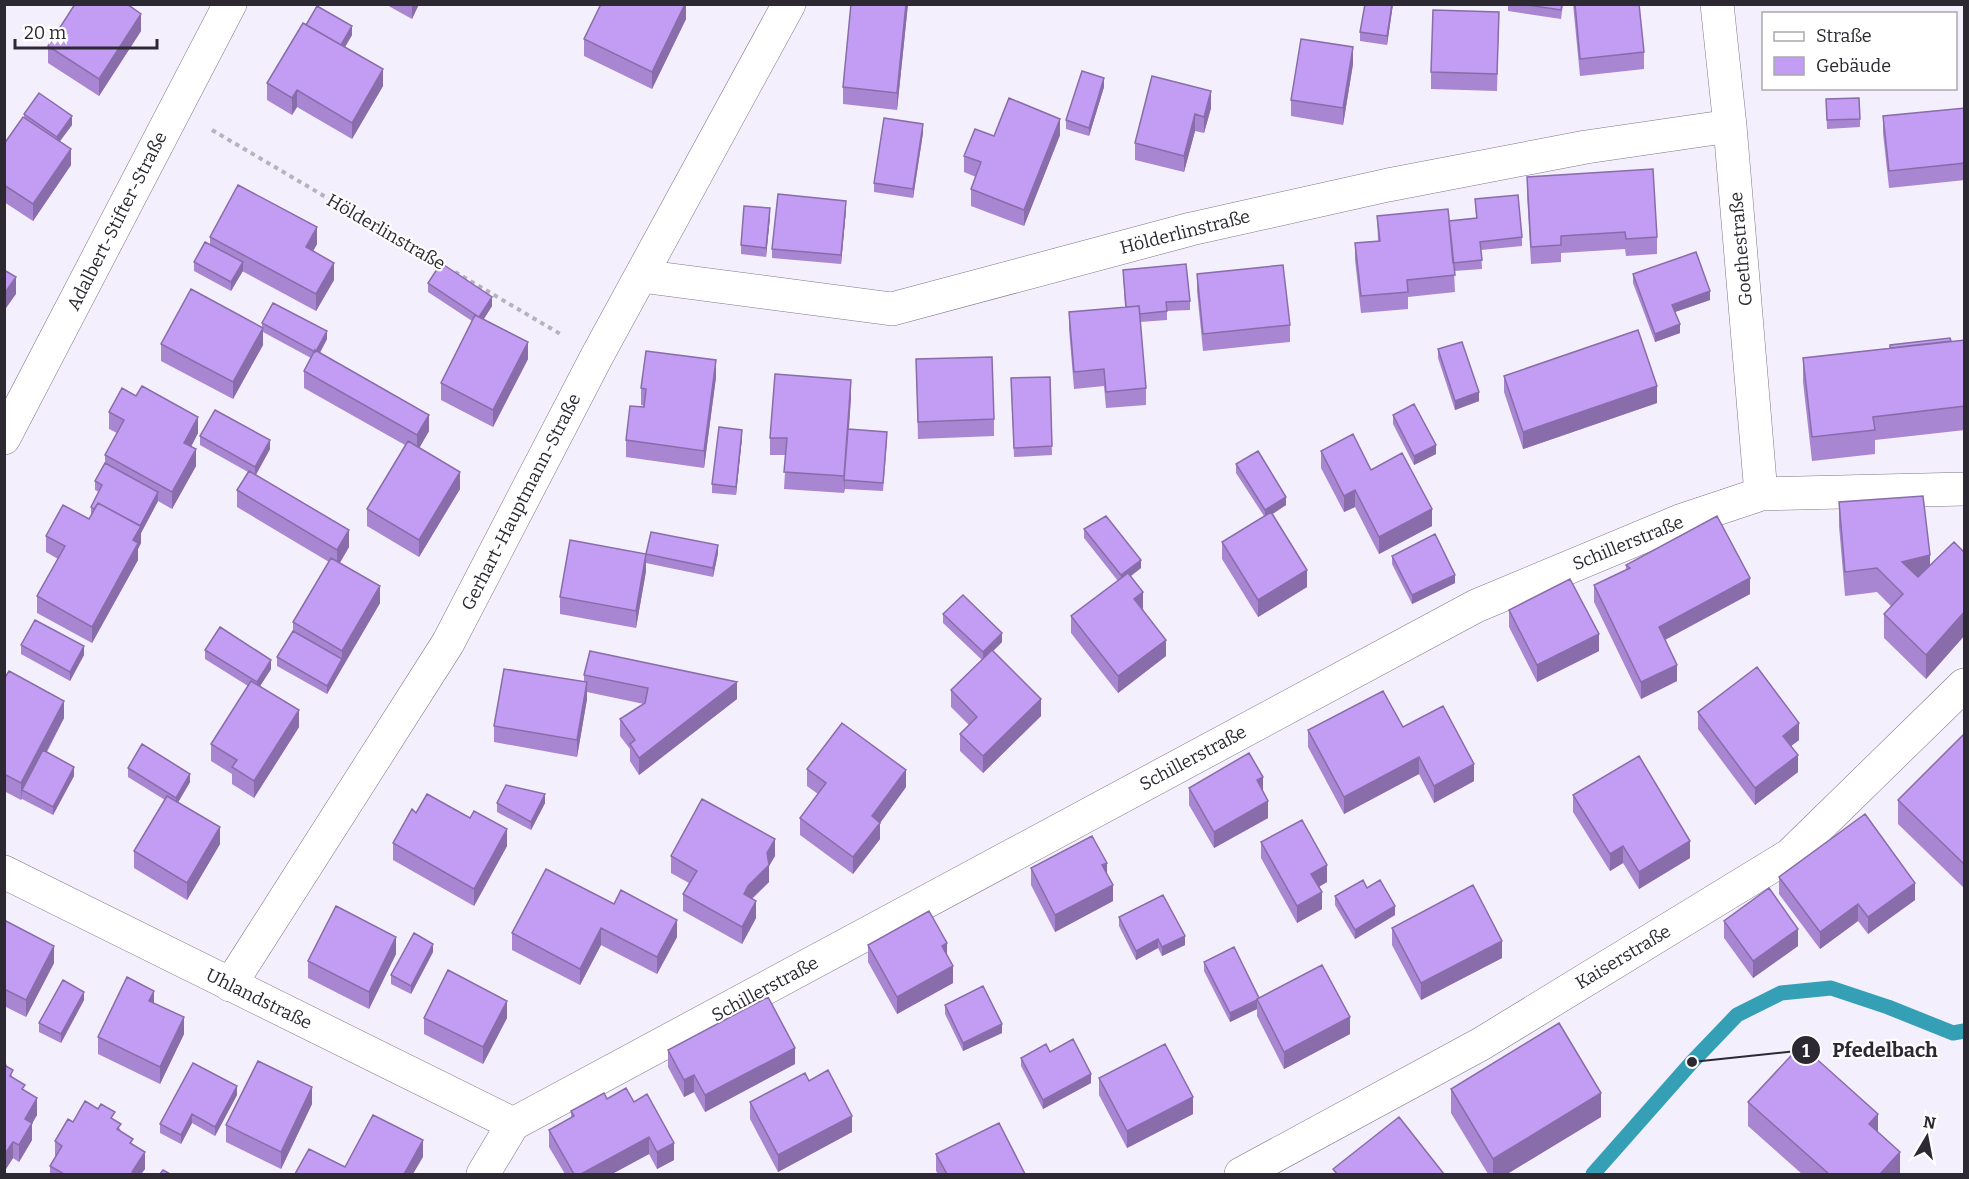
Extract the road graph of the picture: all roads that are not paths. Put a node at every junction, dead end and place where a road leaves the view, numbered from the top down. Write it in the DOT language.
graph roads {
  1 [pos="230,4"];
  2 [pos="789,4"];
  3 [pos="1717,4"];
  4 [pos="1730,126"];
  5 [pos="641,276"];
  6 [pos="4,438"];
  7 [pos="1965,489"];
  8 [pos="1761,494"];
  9 [pos="1965,685"];
  10 [pos="4,872"];
  11 [pos="230,985"];
  12 [pos="513,1124"];
  13 [pos="483,1174"];
  14 [pos="1241,1174"];
  1 -- 6 [label="street, Adalbert-Stifter-Straße"];
  2 -- 5 [label="street, Gerhart-Hauptmann-Straße"];
  3 -- 4 [label="street, Goethestraße"];
  4 -- 5 [label="street, Hölderlinstraße"];
  4 -- 8 [label="street, Goethestraße"];
  5 -- 11 [label="street, Gerhart-Hauptmann-Straße"];
  7 -- 8 [label="street, Schillerstraße"];
  8 -- 12 [label="street, Schillerstraße"];
  9 -- 14 [label="street, Kaiserstraße"];
  10 -- 11 [label="street, Uhlandstraße"];
  11 -- 12 [label="street, Uhlandstraße"];
  12 -- 13 [label="street"];
}
